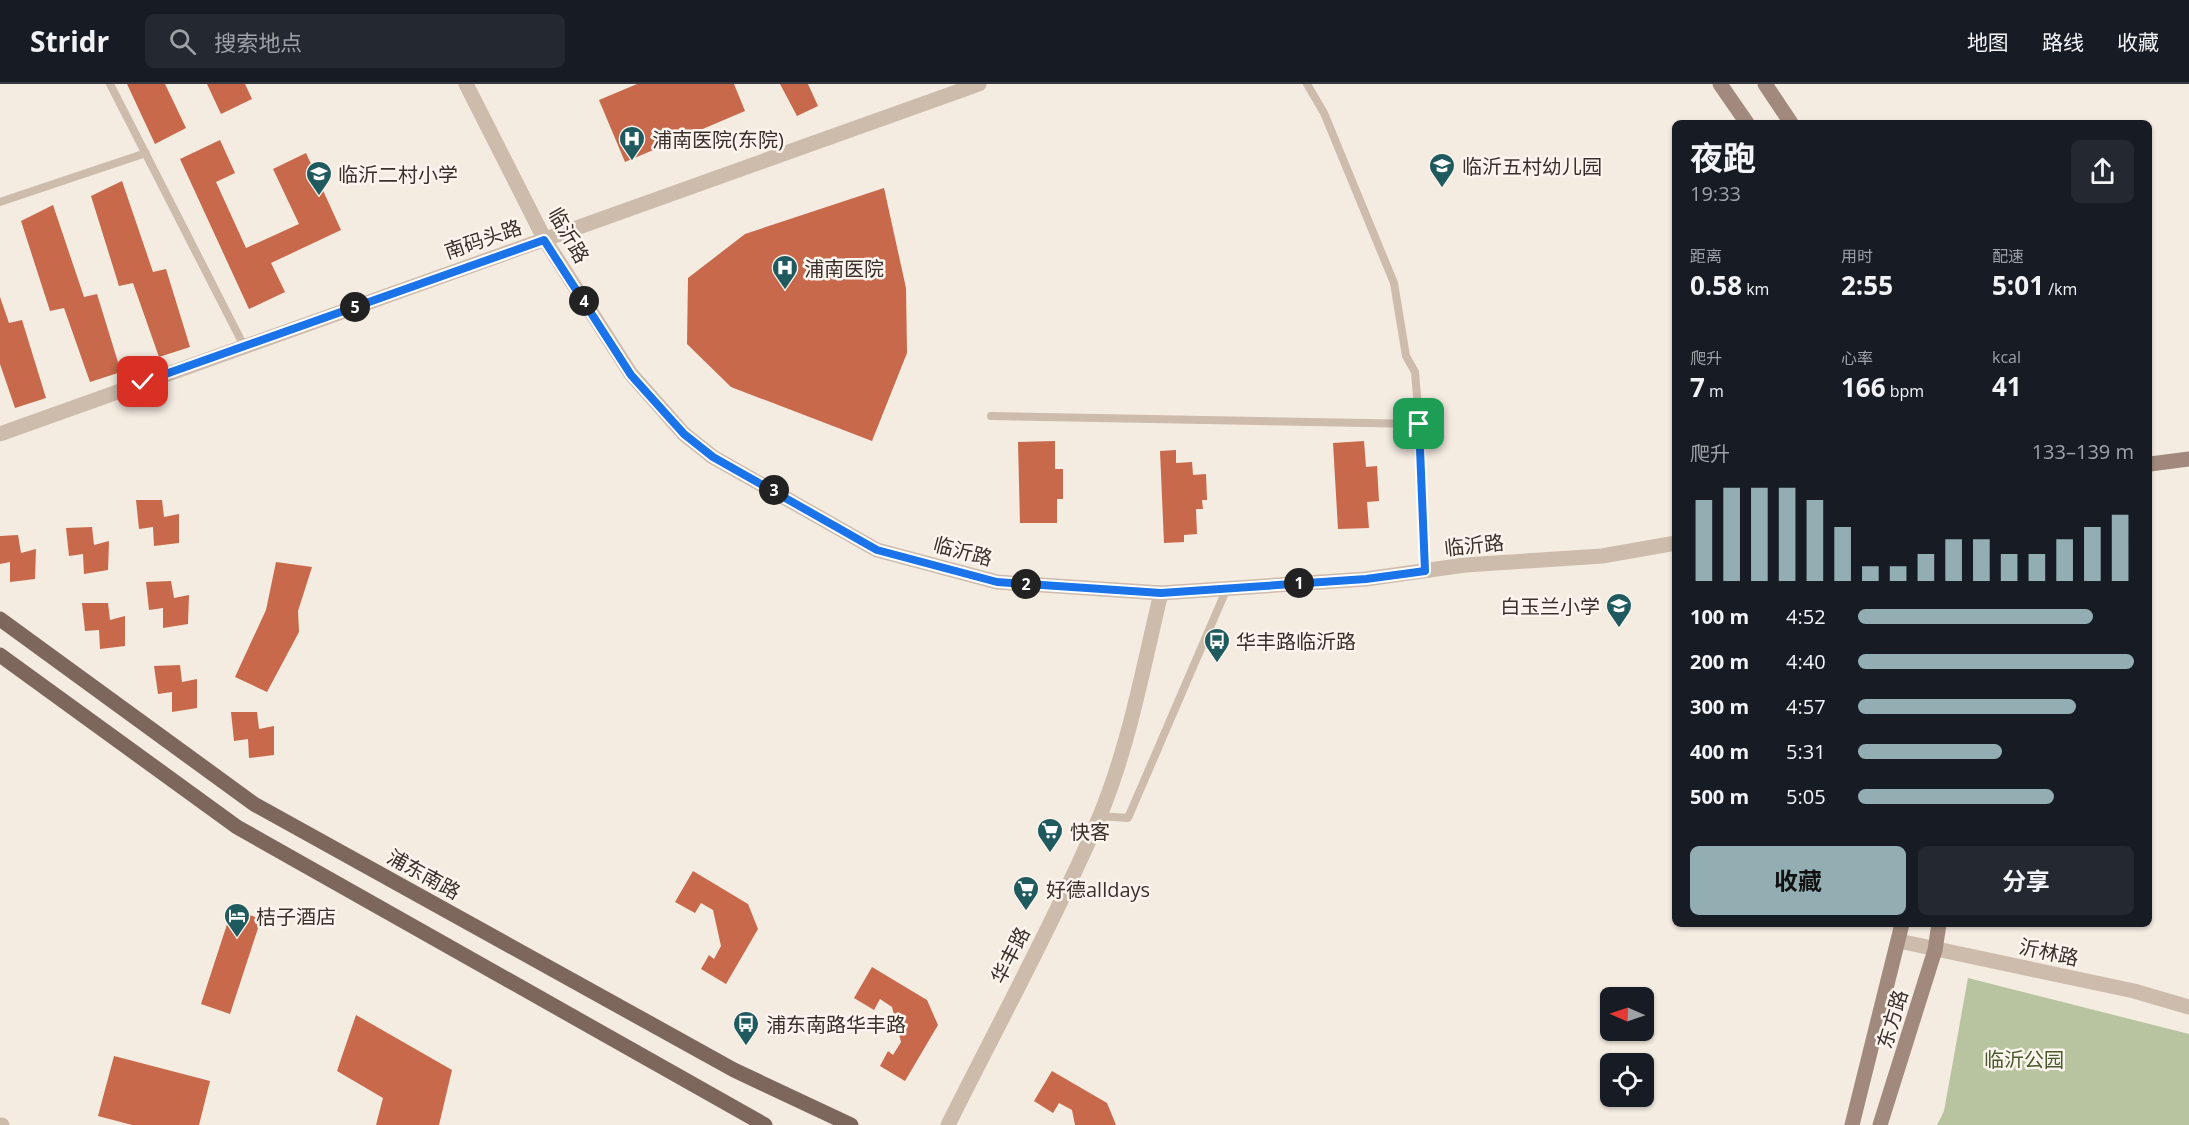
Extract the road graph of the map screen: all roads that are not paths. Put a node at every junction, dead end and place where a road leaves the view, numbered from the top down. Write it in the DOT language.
graph roads {
  1 [pos="110,84"];
  2 [pos="466,84"];
  3 [pos="979,84"];
  4 [pos="1307,84"];
  5 [pos="1720,84"];
  6 [pos="1766,84"];
  7 [pos="1745,120"];
  8 [pos="1789,120"];
  9 [pos="146,153"];
  10 [pos="0,202"];
  11 [pos="544,240"];
  12 [pos="244,346"];
  13 [pos="991,416"];
  14 [pos="1419,424"];
  15 [pos="0,434"];
  16 [pos="2189,459"];
  17 [pos="2152,464"];
  18 [pos="1672,544"];
  19 [pos="1425,571"];
  20 [pos="1227,588"];
  21 [pos="1161,593"];
  22 [pos="0,619"];
  23 [pos="0,655"];
  24 [pos="1099,816"];
  25 [pos="1901,927"];
  26 [pos="1939,927"];
  27 [pos="1899,941"];
  28 [pos="1935,950"];
  29 [pos="2189,1007"];
  30 [pos="765,1125"];
  31 [pos="851,1125"];
  32 [pos="948,1125"];
  33 [pos="1852,1125"];
  34 [pos="1880,1125"];
  1 -- 9 [label="lane"];
  2 -- 11 [label="street, 临沂路"];
  3 -- 11 [label="street, 南码头路"];
  4 -- 14 [label="lane"];
  5 -- 7 [label="main road"];
  6 -- 8 [label="main road"];
  9 -- 10 [label="lane"];
  9 -- 12 [label="lane"];
  11 -- 12 [label="street, 南码头路"];
  11 -- 21 [label="street, 临沂路"];
  12 -- 15 [label="street, 南码头路"];
  13 -- 14 [label="lane"];
  14 -- 19 [label="lane"];
  16 -- 17 [label="main road"];
  18 -- 19 [label="street, 临沂路"];
  19 -- 20 [label="street, 临沂路"];
  20 -- 21 [label="street, 临沂路"];
  20 -- 24 [label="lane"];
  21 -- 24 [label="street, 华丰路"];
  22 -- 31 [label="main road, 浦东南路"];
  23 -- 30 [label="main road"];
  24 -- 32 [label="street, 华丰路"];
  25 -- 27 [label="main road, 东方路"];
  26 -- 28 [label="main road, 东方路"];
  27 -- 28 [label="street, 沂林路"];
  27 -- 33 [label="main road, 东方路"];
  28 -- 29 [label="street, 沂林路"];
  28 -- 34 [label="main road, 东方路"];
}
